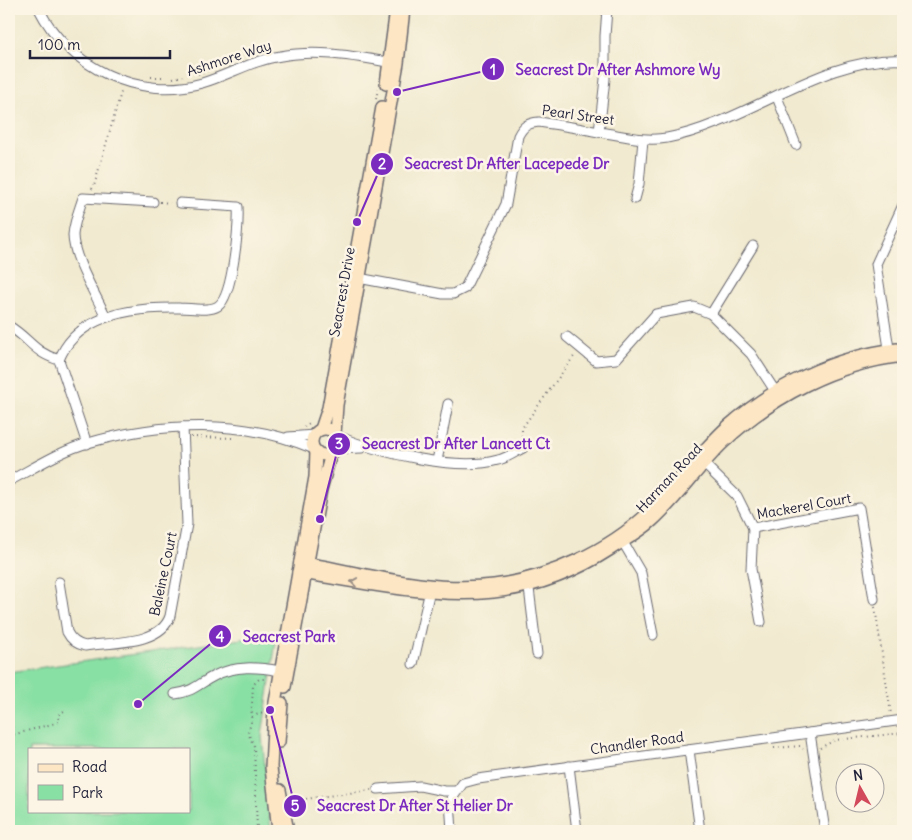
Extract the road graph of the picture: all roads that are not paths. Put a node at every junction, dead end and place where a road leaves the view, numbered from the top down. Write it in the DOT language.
graph roads {
  1 [pos="39,9"];
  2 [pos="396,9"];
  3 [pos="404,9"];
  4 [pos="607,9"];
  5 [pos="903,60"];
  6 [pos="394,62"];
  7 [pos="777,97"];
  8 [pos="599,132"];
  9 [pos="643,140"];
  10 [pos="796,145"];
  11 [pos="635,199"];
  12 [pos="153,202"];
  13 [pos="180,203"];
  14 [pos="903,205"];
  15 [pos="753,246"];
  16 [pos="356,278"];
  17 [pos="711,314"];
  18 [pos="106,318"];
  19 [pos="9,326"];
  20 [pos="567,337"];
  21 [pos="903,348"];
  22 [pos="890,354"];
  23 [pos="903,356"];
  24 [pos="59,360"];
  25 [pos="778,395"];
  26 [pos="448,404"];
  27 [pos="183,427"];
  28 [pos="317,432"];
  29 [pos="336,435"];
  30 [pos="283,437"];
  31 [pos="87,444"];
  32 [pos="370,447"];
  33 [pos="523,448"];
  34 [pos="315,450"];
  35 [pos="334,451"];
  36 [pos="437,461"];
  37 [pos="701,461"];
  38 [pos="9,481"];
  39 [pos="753,528"];
  40 [pos="621,538"];
  41 [pos="303,568"];
  42 [pos="59,582"];
  43 [pos="529,582"];
  44 [pos="431,589"];
  45 [pos="874,599"];
  46 [pos="762,622"];
  47 [pos="653,635"];
  48 [pos="537,654"];
  49 [pos="414,664"];
  50 [pos="280,671"];
  51 [pos="176,694"];
  52 [pos="903,720"];
  53 [pos="810,733"];
  54 [pos="689,750"];
  55 [pos="569,766"];
  56 [pos="378,789"];
  57 [pos="455,791"];
  58 [pos="278,831"];
  59 [pos="288,831"];
  60 [pos="452,831"];
  61 [pos="577,831"];
  62 [pos="700,831"];
  63 [pos="825,831"];
  1 -- 6 [label="street, Ashmore Way"];
  2 -- 6 [label="main road, Seacrest Drive"];
  3 -- 6 [label="main road, Seacrest Drive"];
  4 -- 8 [label="street"];
  5 -- 7 [label="street, Pearl Street"];
  6 -- 16 [label="main road, Seacrest Drive"];
  7 -- 9 [label="street, Pearl Street"];
  7 -- 10 [label="street"];
  8 -- 9 [label="street, Pearl Street"];
  8 -- 16 [label="street, Pearl Street"];
  9 -- 11 [label="street"];
  12 -- 18 [label="street"];
  13 -- 18 [label="street"];
  14 -- 22 [label="street"];
  15 -- 17 [label="street"];
  16 -- 28 [label="main road, Seacrest Drive"];
  16 -- 29 [label="main road, Seacrest Drive"];
  17 -- 20 [label="street"];
  17 -- 25 [label="street"];
  18 -- 24 [label="street"];
  19 -- 24 [label="street"];
  21 -- 22 [label="main road, Harman Road"];
  22 -- 23 [label="main road, Harman Road"];
  22 -- 25 [label="main road, Harman Road"];
  24 -- 31 [label="street"];
  25 -- 37 [label="main road, Harman Road"];
  26 -- 36 [label="street"];
  27 -- 30 [label="street"];
  27 -- 31 [label="street"];
  27 -- 42 [label="street, Baleine Court"];
  28 -- 29 [label="main road"];
  28 -- 30 [label="street"];
  28 -- 34 [label="main road, Seacrest Drive"];
  29 -- 32 [label="street"];
  29 -- 35 [label="main road, Seacrest Drive"];
  30 -- 34 [label="street"];
  31 -- 38 [label="street"];
  32 -- 35 [label="street"];
  32 -- 36 [label="street"];
  33 -- 36 [label="street"];
  34 -- 35 [label="main road"];
  34 -- 41 [label="main road, Seacrest Drive"];
  35 -- 41 [label="main road, Seacrest Drive"];
  37 -- 39 [label="street"];
  37 -- 40 [label="main road, Harman Road"];
  39 -- 45 [label="street, Mackerel Court"];
  39 -- 46 [label="street"];
  40 -- 43 [label="main road, Harman Road"];
  40 -- 47 [label="street"];
  41 -- 44 [label="main road, Harman Road"];
  41 -- 50 [label="main road, Seacrest Drive"];
  41 -- 59 [label="main road, Seacrest Drive"];
  43 -- 44 [label="main road, Harman Road"];
  43 -- 48 [label="street"];
  44 -- 49 [label="street"];
  50 -- 51 [label="street"];
  50 -- 58 [label="main road, Seacrest Drive"];
  52 -- 53 [label="street, Chandler Road"];
  53 -- 54 [label="street, Chandler Road"];
  53 -- 63 [label="street"];
  54 -- 55 [label="street, Chandler Road"];
  54 -- 62 [label="street"];
  55 -- 57 [label="street, Chandler Road"];
  55 -- 61 [label="street"];
  56 -- 57 [label="street"];
  57 -- 60 [label="street"];
}
